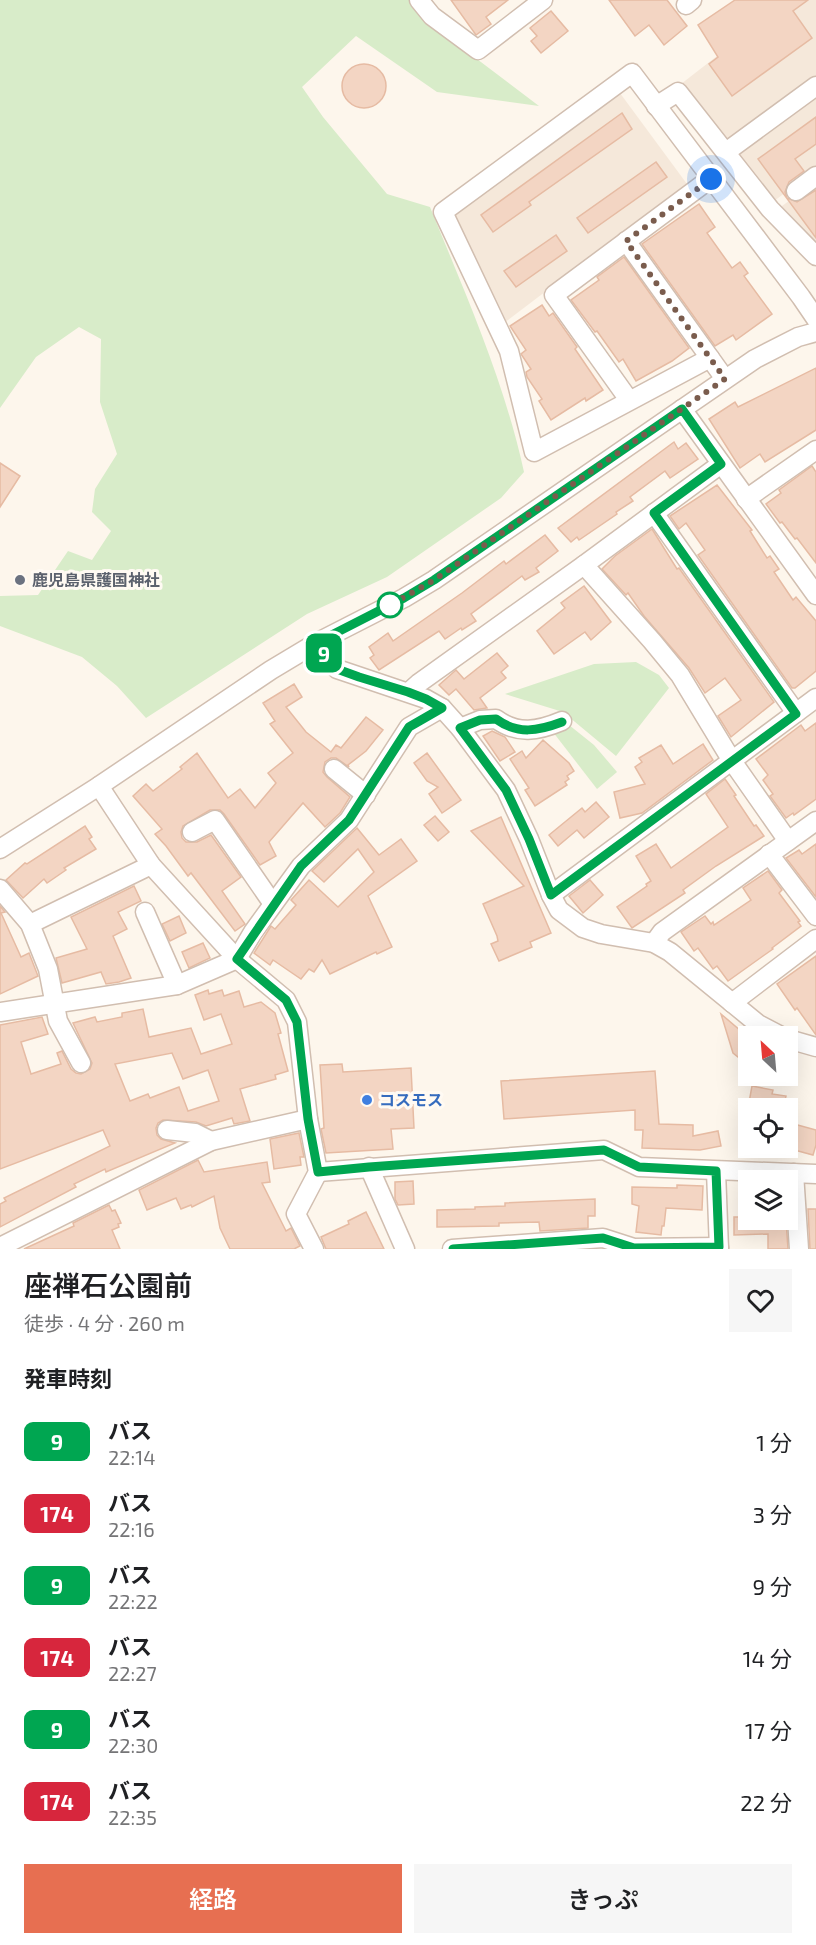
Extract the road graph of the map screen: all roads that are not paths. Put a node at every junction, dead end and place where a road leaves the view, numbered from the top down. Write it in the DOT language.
graph roads {
  1 [pos="419,0"];
  2 [pos="543,0"];
  3 [pos="816,86"];
  4 [pos="656,106"];
  5 [pos="726,152"];
  6 [pos="816,176"];
  7 [pos="711,179"];
  8 [pos="795,191"];
  9 [pos="626,241"];
  10 [pos="816,256"];
  11 [pos="816,320"];
  12 [pos="816,332"];
  13 [pos="710,358"];
  14 [pos="725,379"];
  15 [pos="629,400"];
  16 [pos="682,409"];
  17 [pos="816,450"];
  18 [pos="721,464"];
  19 [pos="746,499"];
  20 [pos="654,513"];
  21 [pos="584,565"];
  22 [pos="816,595"];
  23 [pos="316,643"];
  24 [pos="408,692"];
  25 [pos="816,698"];
  26 [pos="442,708"];
  27 [pos="796,714"];
  28 [pos="562,722"];
  29 [pos="460,728"];
  30 [pos="732,761"];
  31 [pos="334,769"];
  32 [pos="99,786"];
  33 [pos="366,795"];
  34 [pos="816,821"];
  35 [pos="192,832"];
  36 [pos="788,841"];
  37 [pos="0,849"];
  38 [pos="769,854"];
  39 [pos="151,865"];
  40 [pos="0,889"];
  41 [pos="551,895"];
  42 [pos="273,904"];
  43 [pos="145,912"];
  44 [pos="816,916"];
  45 [pos="30,924"];
  46 [pos="816,939"];
  47 [pos="654,943"];
  48 [pos="237,959"];
  49 [pos="177,985"];
  50 [pos="53,1003"];
  51 [pos="732,1003"];
  52 [pos="0,1012"];
  53 [pos="762,1026"];
  54 [pos="798,1042"];
  55 [pos="816,1047"];
  56 [pos="81,1063"];
  57 [pos="308,1119"];
  58 [pos="167,1130"];
  59 [pos="211,1141"];
  60 [pos="369,1167"];
  61 [pos="716,1171"];
  62 [pos="318,1172"];
  63 [pos="738,1172"];
  64 [pos="798,1173"];
  65 [pos="816,1174"];
  66 [pos="798,1230"];
  67 [pos="0,1247"];
  68 [pos="719,1248"];
  69 [pos="314,1249"];
  70 [pos="405,1249"];
  71 [pos="452,1249"];
  72 [pos="799,1249"];
  1 -- 2 [label="street"];
  3 -- 5 [label="street"];
  4 -- 5 [label="street"];
  4 -- 7 [label="street"];
  4 -- 15 [label="street"];
  5 -- 10 [label="street"];
  6 -- 8 [label="street"];
  7 -- 9 [label="street"];
  7 -- 11 [label="street"];
  9 -- 13 [label="street"];
  9 -- 15 [label="street"];
  12 -- 14 [label="street"];
  13 -- 14 [label="street"];
  13 -- 15 [label="street"];
  14 -- 16 [label="street"];
  16 -- 18 [label="street"];
  16 -- 23 [label="street"];
  17 -- 19 [label="street"];
  18 -- 19 [label="street"];
  18 -- 20 [label="street"];
  19 -- 22 [label="street"];
  20 -- 21 [label="street"];
  20 -- 27 [label="street"];
  21 -- 24 [label="street"];
  21 -- 30 [label="street"];
  23 -- 24 [label="street"];
  23 -- 32 [label="street"];
  24 -- 26 [label="street"];
  25 -- 27 [label="street"];
  26 -- 29 [label="street"];
  26 -- 33 [label="street"];
  27 -- 30 [label="street"];
  28 -- 29 [label="street"];
  29 -- 41 [label="street"];
  30 -- 36 [label="street"];
  30 -- 41 [label="street"];
  31 -- 33 [label="street"];
  32 -- 37 [label="street"];
  32 -- 39 [label="street"];
  33 -- 42 [label="street"];
  34 -- 36 [label="street"];
  35 -- 42 [label="street"];
  36 -- 38 [label="street"];
  38 -- 44 [label="street"];
  38 -- 47 [label="street"];
  39 -- 45 [label="street"];
  39 -- 48 [label="street"];
  40 -- 45 [label="street"];
  41 -- 47 [label="street"];
  42 -- 48 [label="street"];
  43 -- 49 [label="street"];
  45 -- 50 [label="street"];
  46 -- 51 [label="street"];
  47 -- 51 [label="street"];
  48 -- 49 [label="street"];
  48 -- 57 [label="street"];
  49 -- 50 [label="street"];
  50 -- 52 [label="street"];
  50 -- 56 [label="street"];
  51 -- 53 [label="street"];
  54 -- 55 [label="street"];
  57 -- 59 [label="street"];
  57 -- 62 [label="street"];
  58 -- 59 [label="street"];
  59 -- 67 [label="street"];
  60 -- 61 [label="street"];
  60 -- 62 [label="street"];
  60 -- 70 [label="street"];
  61 -- 63 [label="street"];
  61 -- 68 [label="street"];
  62 -- 69 [label="street"];
  64 -- 65 [label="street"];
  66 -- 72 [label="street"];
  68 -- 71 [label="street"];
}
